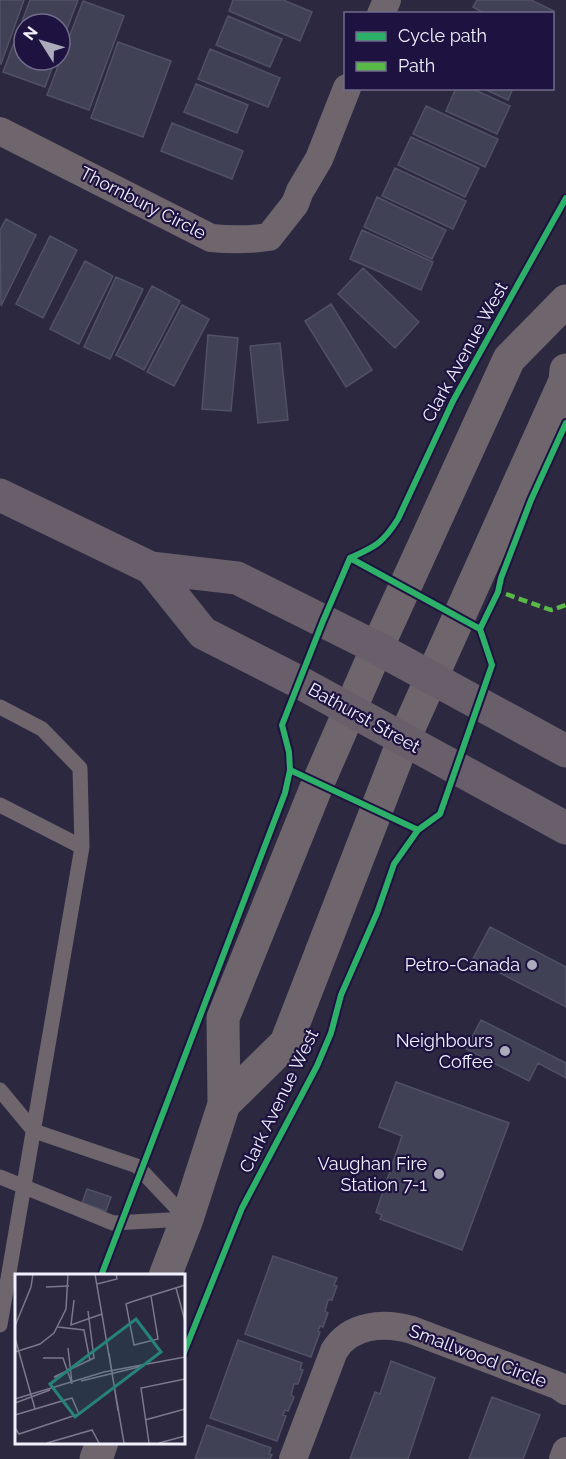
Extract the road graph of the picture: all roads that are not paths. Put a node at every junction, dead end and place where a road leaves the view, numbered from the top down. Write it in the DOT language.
graph roads {
  1 [pos="346,90"];
  2 [pos="0,131"];
  3 [pos="566,301"];
  4 [pos="566,370"];
  5 [pos="0,495"];
  6 [pos="151,568"];
  7 [pos="377,648"];
  8 [pos="432,679"];
  9 [pos="0,707"];
  10 [pos="350,711"];
  11 [pos="404,739"];
  12 [pos="566,751"];
  13 [pos="0,805"];
  14 [pos="566,828"];
  15 [pos="82,847"];
  16 [pos="0,1090"];
  17 [pos="224,1104"];
  18 [pos="34,1131"];
  19 [pos="0,1177"];
  20 [pos="24,1188"];
  21 [pos="187,1219"];
  22 [pos="166,1274"];
  23 [pos="3,1295"];
  24 [pos="0,1325"];
  25 [pos="566,1391"];
  26 [pos="102,1444"];
  27 [pos="566,1451"];
  28 [pos="96,1459"];
  29 [pos="293,1459"];
  30 [pos="563,1459"];
  1 -- 2 [label="street, Thornbury Circle"];
  3 -- 7 [label="street, Clark Avenue West"];
  4 -- 8 [label="street, Clark Avenue West"];
  5 -- 6 [label="main road, Bathurst Street"];
  6 -- 7 [label="main road, Bathurst Street"];
  6 -- 10 [label="main road, Bathurst Street"];
  7 -- 8 [label="main road, Bathurst Street"];
  7 -- 10 [label="street, Clark Avenue West"];
  8 -- 11 [label="street, Clark Avenue West"];
  8 -- 12 [label="main road, Bathurst Street"];
  9 -- 15 [label="lane"];
  10 -- 11 [label="main road, Bathurst Street"];
  10 -- 17 [label="street, Clark Avenue West"];
  11 -- 14 [label="main road, Bathurst Street"];
  11 -- 17 [label="street, Clark Avenue West"];
  13 -- 15 [label="lane"];
  15 -- 18 [label="lane"];
  16 -- 18 [label="lane"];
  17 -- 21 [label="street, Clark Avenue West"];
  18 -- 20 [label="lane"];
  18 -- 21 [label="lane"];
  19 -- 20 [label="lane"];
  20 -- 21 [label="lane"];
  20 -- 23 [label="lane"];
  21 -- 22 [label="street, Clark Avenue West"];
  23 -- 24 [label="lane"];
  25 -- 29 [label="street, Smallwood Circle"];
  26 -- 28 [label="street"];
  27 -- 30 [label="street"];
}
